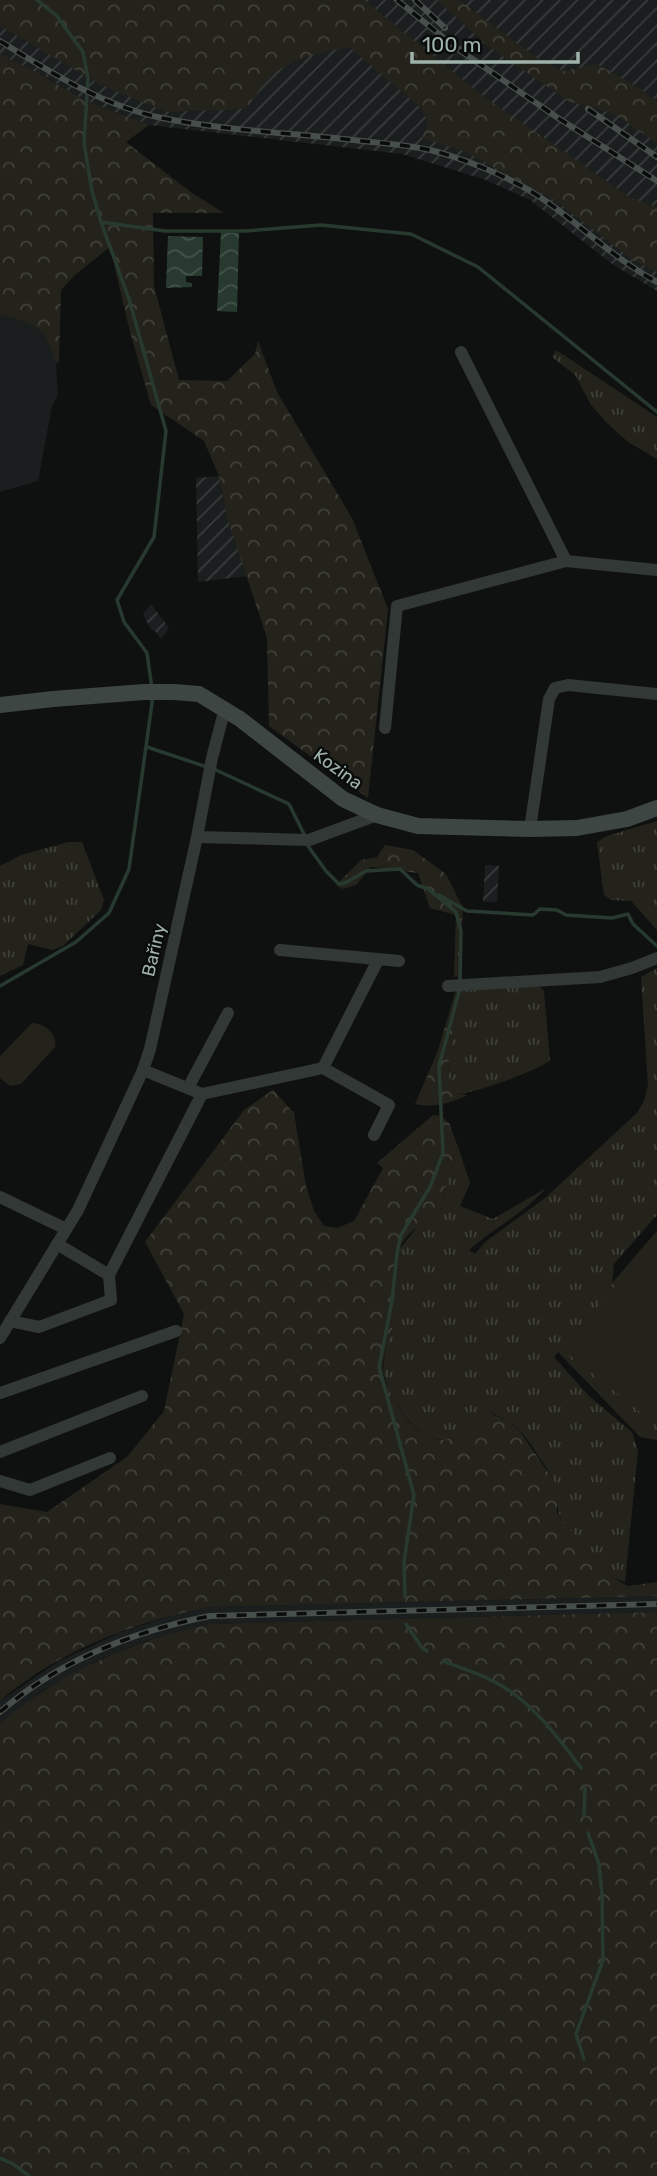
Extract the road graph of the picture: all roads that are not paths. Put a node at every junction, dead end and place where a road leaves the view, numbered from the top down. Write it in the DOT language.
graph roads {
  1 [pos="461,352"];
  2 [pos="566,561"];
  3 [pos="657,570"];
  4 [pos="657,694"];
  5 [pos="0,705"];
  6 [pos="225,708"];
  7 [pos="385,728"];
  8 [pos="657,808"];
  9 [pos="377,815"];
  10 [pos="530,829"];
  11 [pos="197,837"];
  12 [pos="280,950"];
  13 [pos="657,958"];
  14 [pos="378,960"];
  15 [pos="399,961"];
  16 [pos="448,986"];
  17 [pos="228,1013"];
  18 [pos="323,1068"];
  19 [pos="143,1070"];
  20 [pos="188,1088"];
  21 [pos="202,1094"];
  22 [pos="374,1135"];
  23 [pos="0,1197"];
  24 [pos="66,1229"];
  25 [pos="57,1244"];
  26 [pos="109,1275"];
  27 [pos="10,1321"];
  28 [pos="176,1331"];
  29 [pos="0,1338"];
  30 [pos="0,1393"];
  31 [pos="142,1396"];
  32 [pos="0,1452"];
  33 [pos="110,1458"];
  34 [pos="0,1481"];
  1 -- 2 [label="street"];
  2 -- 3 [label="street"];
  2 -- 7 [label="street"];
  4 -- 10 [label="street"];
  5 -- 6 [label="main road, Kozina"];
  6 -- 9 [label="main road, Kozina"];
  6 -- 11 [label="street, Bařiny"];
  8 -- 10 [label="main road, Kozina"];
  9 -- 10 [label="main road, Kozina"];
  9 -- 11 [label="street"];
  11 -- 19 [label="street, Bařiny"];
  12 -- 14 [label="street"];
  13 -- 16 [label="street"];
  14 -- 15 [label="street"];
  14 -- 18 [label="street"];
  17 -- 20 [label="street"];
  18 -- 21 [label="street"];
  18 -- 22 [label="street"];
  19 -- 20 [label="street"];
  19 -- 24 [label="street, Bařiny"];
  20 -- 21 [label="street"];
  21 -- 26 [label="street"];
  23 -- 24 [label="street"];
  24 -- 25 [label="street, Bařiny"];
  25 -- 26 [label="street"];
  25 -- 27 [label="street, Bařiny"];
  26 -- 27 [label="street"];
  27 -- 29 [label="street, Bařiny"];
  28 -- 30 [label="street"];
  31 -- 32 [label="street"];
  33 -- 34 [label="street"];
}
